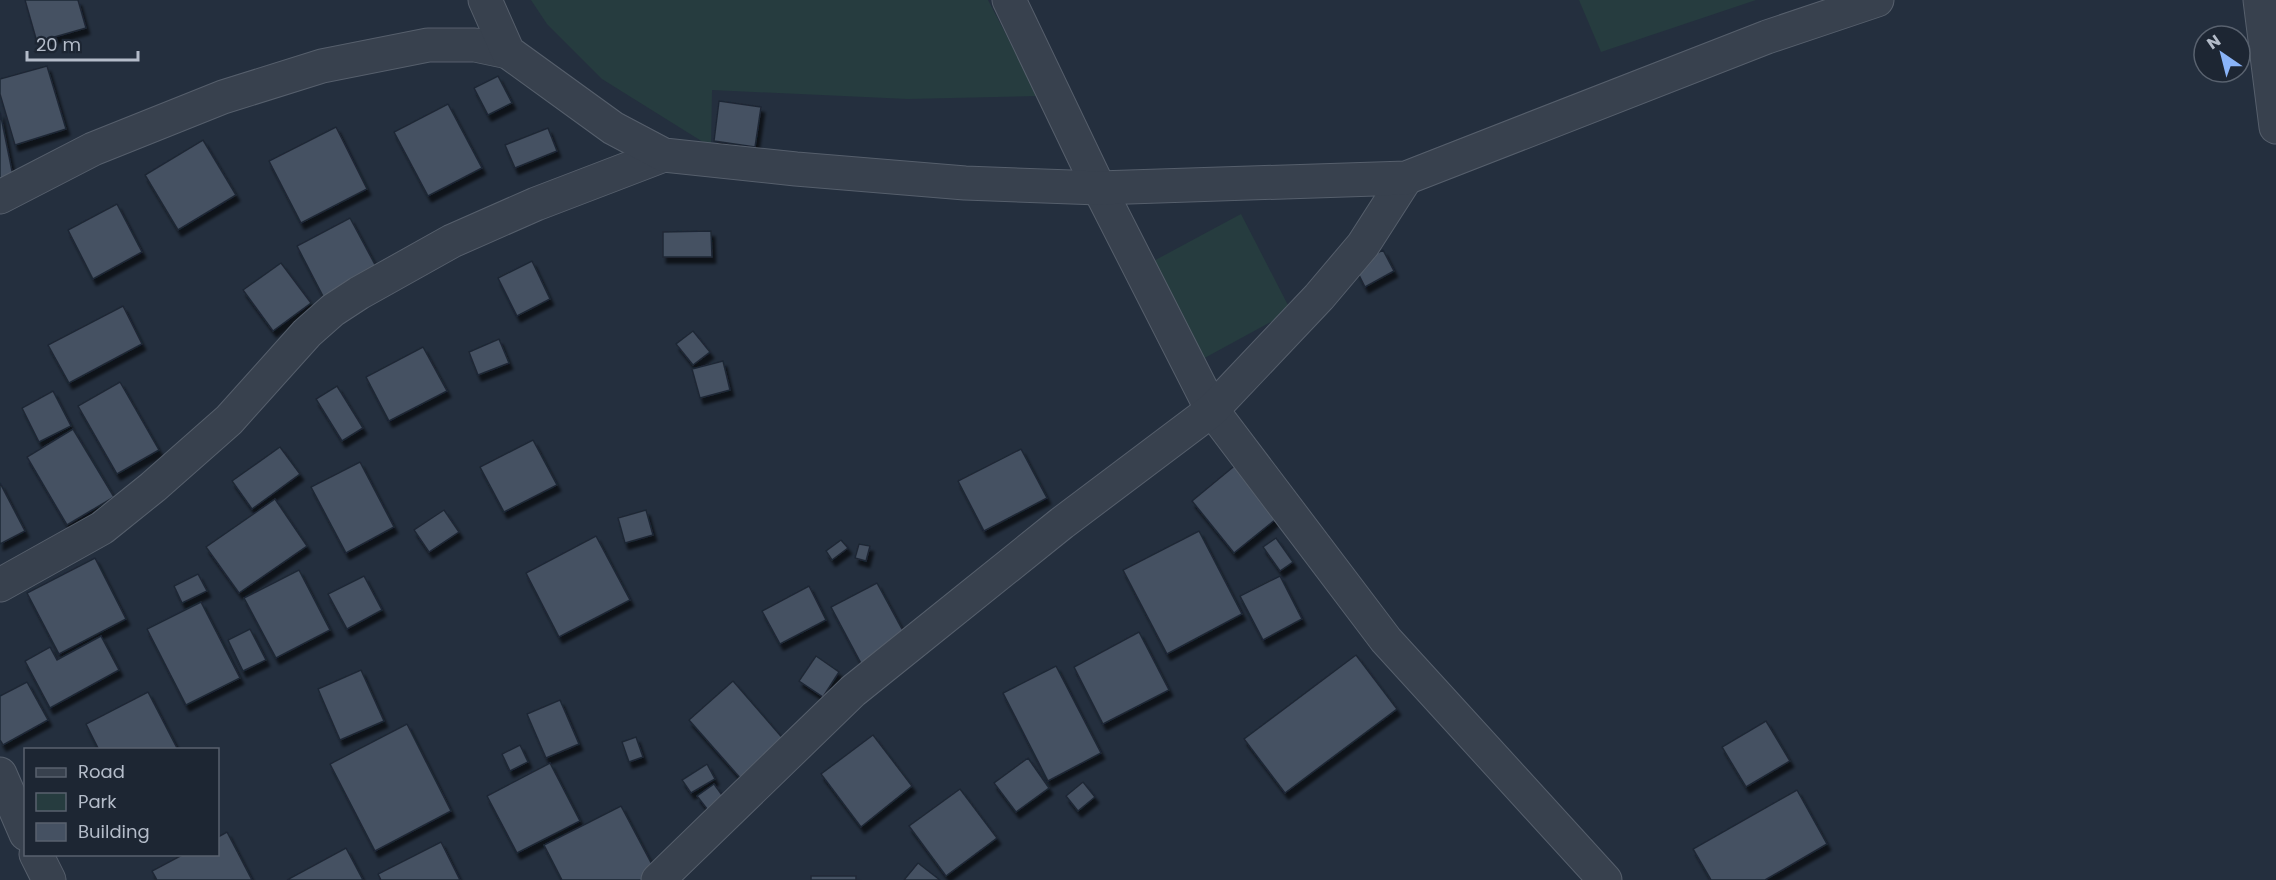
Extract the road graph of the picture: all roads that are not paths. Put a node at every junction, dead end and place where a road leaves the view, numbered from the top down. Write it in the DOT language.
graph roads {
  1 [pos="485,0"];
  2 [pos="1009,0"];
  3 [pos="1877,0"];
  4 [pos="2260,0"];
  5 [pos="508,52"];
  6 [pos="2276,127"];
  7 [pos="664,155"];
  8 [pos="1406,178"];
  9 [pos="1099,188"];
  10 [pos="0,198"];
  11 [pos="1212,410"];
  12 [pos="0,585"];
  13 [pos="0,774"];
  14 [pos="24,829"];
  15 [pos="37,856"];
  16 [pos="49,880"];
  17 [pos="658,880"];
  18 [pos="1605,880"];
  1 -- 5 [label="street"];
  2 -- 9 [label="street"];
  3 -- 8 [label="street"];
  4 -- 6 [label="street"];
  5 -- 7 [label="street"];
  5 -- 10 [label="street"];
  7 -- 9 [label="street"];
  7 -- 12 [label="street"];
  8 -- 9 [label="street"];
  8 -- 11 [label="street"];
  9 -- 11 [label="street"];
  11 -- 17 [label="street"];
  11 -- 18 [label="street"];
  13 -- 14 [label="street"];
  15 -- 16 [label="street"];
}
